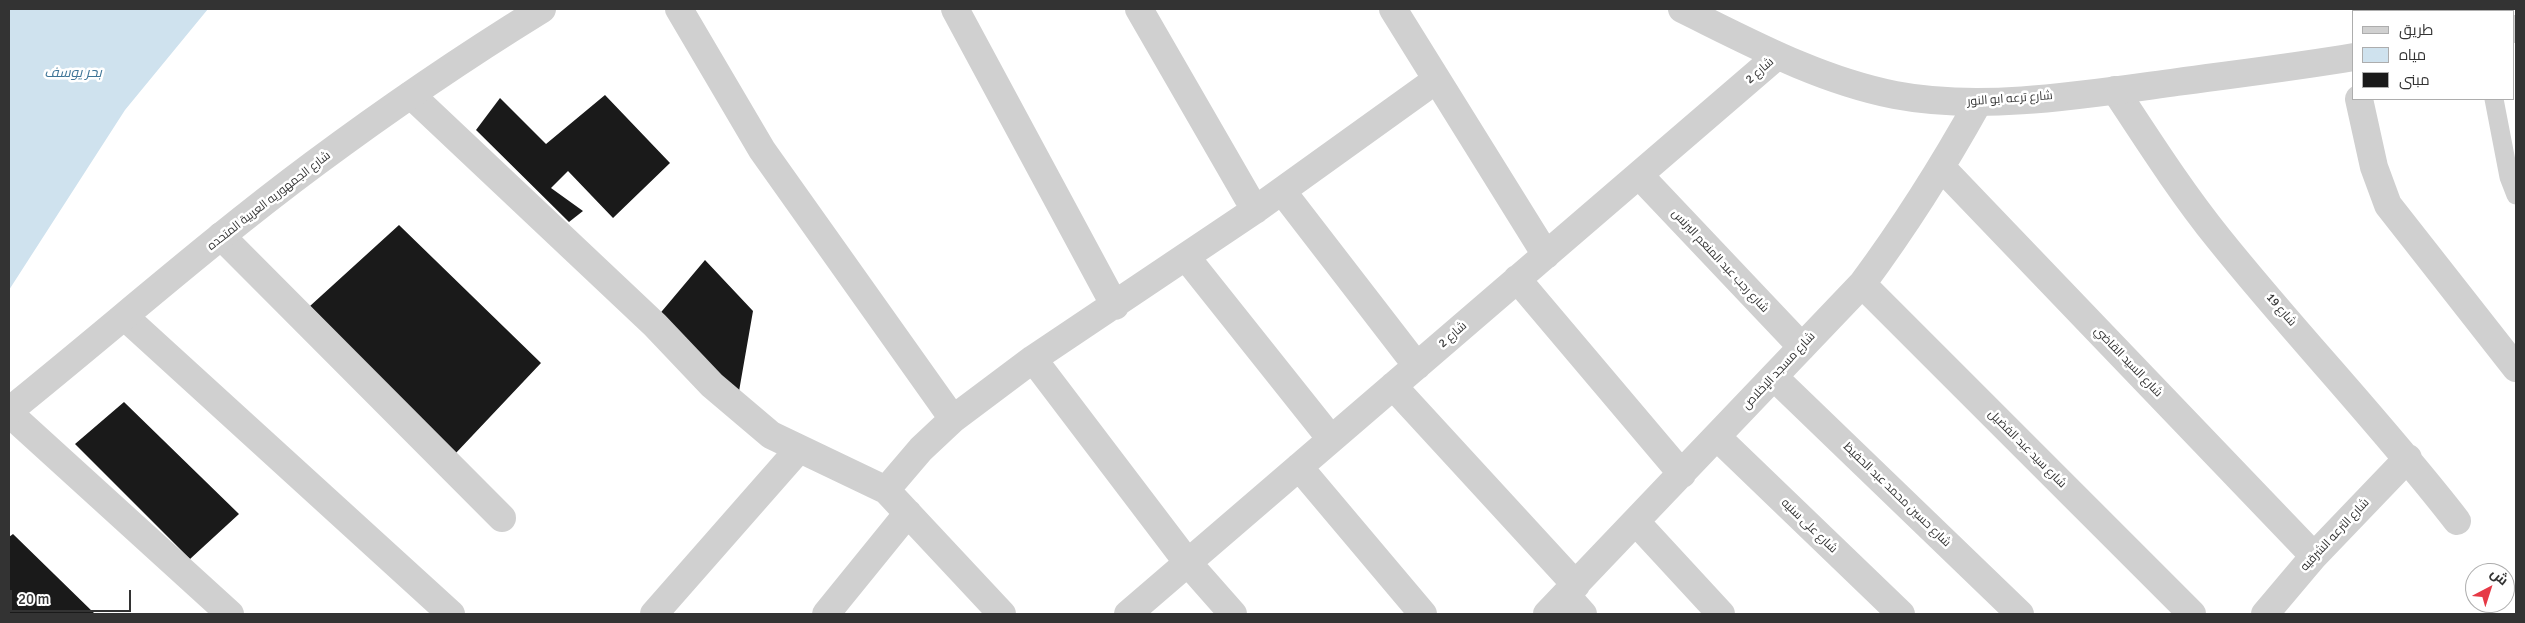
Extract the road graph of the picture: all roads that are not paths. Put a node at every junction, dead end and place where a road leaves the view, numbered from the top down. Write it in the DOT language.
graph roads {
  1 [pos="542,9"];
  2 [pos="679,9"];
  3 [pos="955,9"];
  4 [pos="1139,9"];
  5 [pos="1393,9"];
  6 [pos="1682,9"];
  7 [pos="1777,56"];
  8 [pos="2352,64"];
  9 [pos="1436,80"];
  10 [pos="2115,90"];
  11 [pos="410,95"];
  12 [pos="2359,100"];
  13 [pos="2494,100"];
  14 [pos="1978,103"];
  15 [pos="1942,168"];
  16 [pos="1639,175"];
  17 [pos="1282,191"];
  18 [pos="2516,195"];
  19 [pos="1255,210"];
  20 [pos="221,236"];
  21 [pos="1546,255"];
  22 [pos="1186,257"];
  23 [pos="1517,279"];
  24 [pos="1862,284"];
  25 [pos="1115,306"];
  26 [pos="125,317"];
  27 [pos="1802,347"];
  28 [pos="1034,359"];
  29 [pos="1417,366"];
  30 [pos="2516,368"];
  31 [pos="1774,377"];
  32 [pos="1394,386"];
  33 [pos="9,412"];
  34 [pos="953,419"];
  35 [pos="1717,437"];
  36 [pos="1331,440"];
  37 [pos="799,449"];
  38 [pos="2408,458"];
  39 [pos="1299,467"];
  40 [pos="1682,474"];
  41 [pos="886,490"];
  42 [pos="908,513"];
  43 [pos="502,518"];
  44 [pos="2458,521"];
  45 [pos="1636,522"];
  46 [pos="2314,556"];
  47 [pos="1188,563"];
  48 [pos="1575,598"];
  49 [pos="230,614"];
  50 [pos="451,614"];
  51 [pos="654,614"];
  52 [pos="826,614"];
  53 [pos="1002,614"];
  54 [pos="1128,614"];
  55 [pos="1233,614"];
  56 [pos="1424,614"];
  57 [pos="1547,614"];
  58 [pos="1721,614"];
  59 [pos="1901,614"];
  60 [pos="2020,614"];
  61 [pos="2192,614"];
  62 [pos="2265,614"];
  1 -- 11 [label="street, شارع الجمهوريه العربية المتحده"];
  2 -- 34 [label="street"];
  3 -- 25 [label="street"];
  4 -- 19 [label="street"];
  5 -- 9 [label="street"];
  6 -- 7 [label="street, شارع ترعه ابو النور"];
  7 -- 14 [label="street, شارع ترعه ابو النور"];
  7 -- 16 [label="street, شارع 2"];
  8 -- 10 [label="street, شارع ترعه ابو النور"];
  9 -- 17 [label="street"];
  9 -- 21 [label="street"];
  10 -- 14 [label="street, شارع ترعه ابو النور"];
  10 -- 38 [label="street, شارع 19"];
  11 -- 20 [label="street, شارع الجمهوريه العربية المتحده"];
  11 -- 37 [label="street"];
  12 -- 30 [label="street"];
  13 -- 18 [label="lane"];
  14 -- 15 [label="street, شارع مسجد الإخلاص"];
  15 -- 24 [label="street, شارع مسجد الإخلاص"];
  15 -- 46 [label="street, شارع السيد القاضي"];
  16 -- 21 [label="street, شارع 2"];
  16 -- 27 [label="street, شارع رجب عبد المنعم البرنس"];
  17 -- 19 [label="street"];
  17 -- 29 [label="street"];
  19 -- 22 [label="street"];
  20 -- 26 [label="street, شارع الجمهوريه العربية المتحده"];
  20 -- 43 [label="street"];
  21 -- 23 [label="street, شارع 2"];
  22 -- 25 [label="street"];
  22 -- 36 [label="street"];
  23 -- 29 [label="street, شارع 2"];
  23 -- 40 [label="street"];
  24 -- 27 [label="street, شارع مسجد الإخلاص"];
  24 -- 61 [label="street, شارع سيد عبد الفضيل"];
  25 -- 28 [label="street"];
  26 -- 33 [label="street, شارع الجمهوريه العربية المتحده"];
  26 -- 50 [label="street"];
  27 -- 31 [label="street, شارع مسجد الإخلاص"];
  28 -- 34 [label="street"];
  28 -- 47 [label="street"];
  29 -- 32 [label="street, شارع 2"];
  31 -- 35 [label="street, شارع مسجد الإخلاص"];
  31 -- 60 [label="street, شارع حسين محمد عبد الحفيظ"];
  32 -- 36 [label="street, شارع 2"];
  32 -- 48 [label="street"];
  33 -- 49 [label="street"];
  34 -- 41 [label="street"];
  35 -- 40 [label="street, شارع مسجد الإخلاص"];
  35 -- 59 [label="street, شارع على سنيه"];
  36 -- 39 [label="street, شارع 2"];
  37 -- 41 [label="street"];
  37 -- 51 [label="street"];
  38 -- 44 [label="street, شارع 19"];
  38 -- 46 [label="street, شارع الترعه الشرقيه"];
  39 -- 47 [label="street, شارع 2"];
  39 -- 56 [label="street"];
  40 -- 45 [label="street, شارع مسجد الإخلاص"];
  41 -- 42 [label="street"];
  42 -- 52 [label="street"];
  42 -- 53 [label="street"];
  45 -- 48 [label="street, شارع مسجد الإخلاص"];
  45 -- 58 [label="street"];
  46 -- 62 [label="street, شارع الترعه الشرقيه"];
  47 -- 54 [label="street, شارع 2"];
  47 -- 55 [label="street"];
  48 -- 57 [label="street, شارع مسجد الإخلاص"];
}
